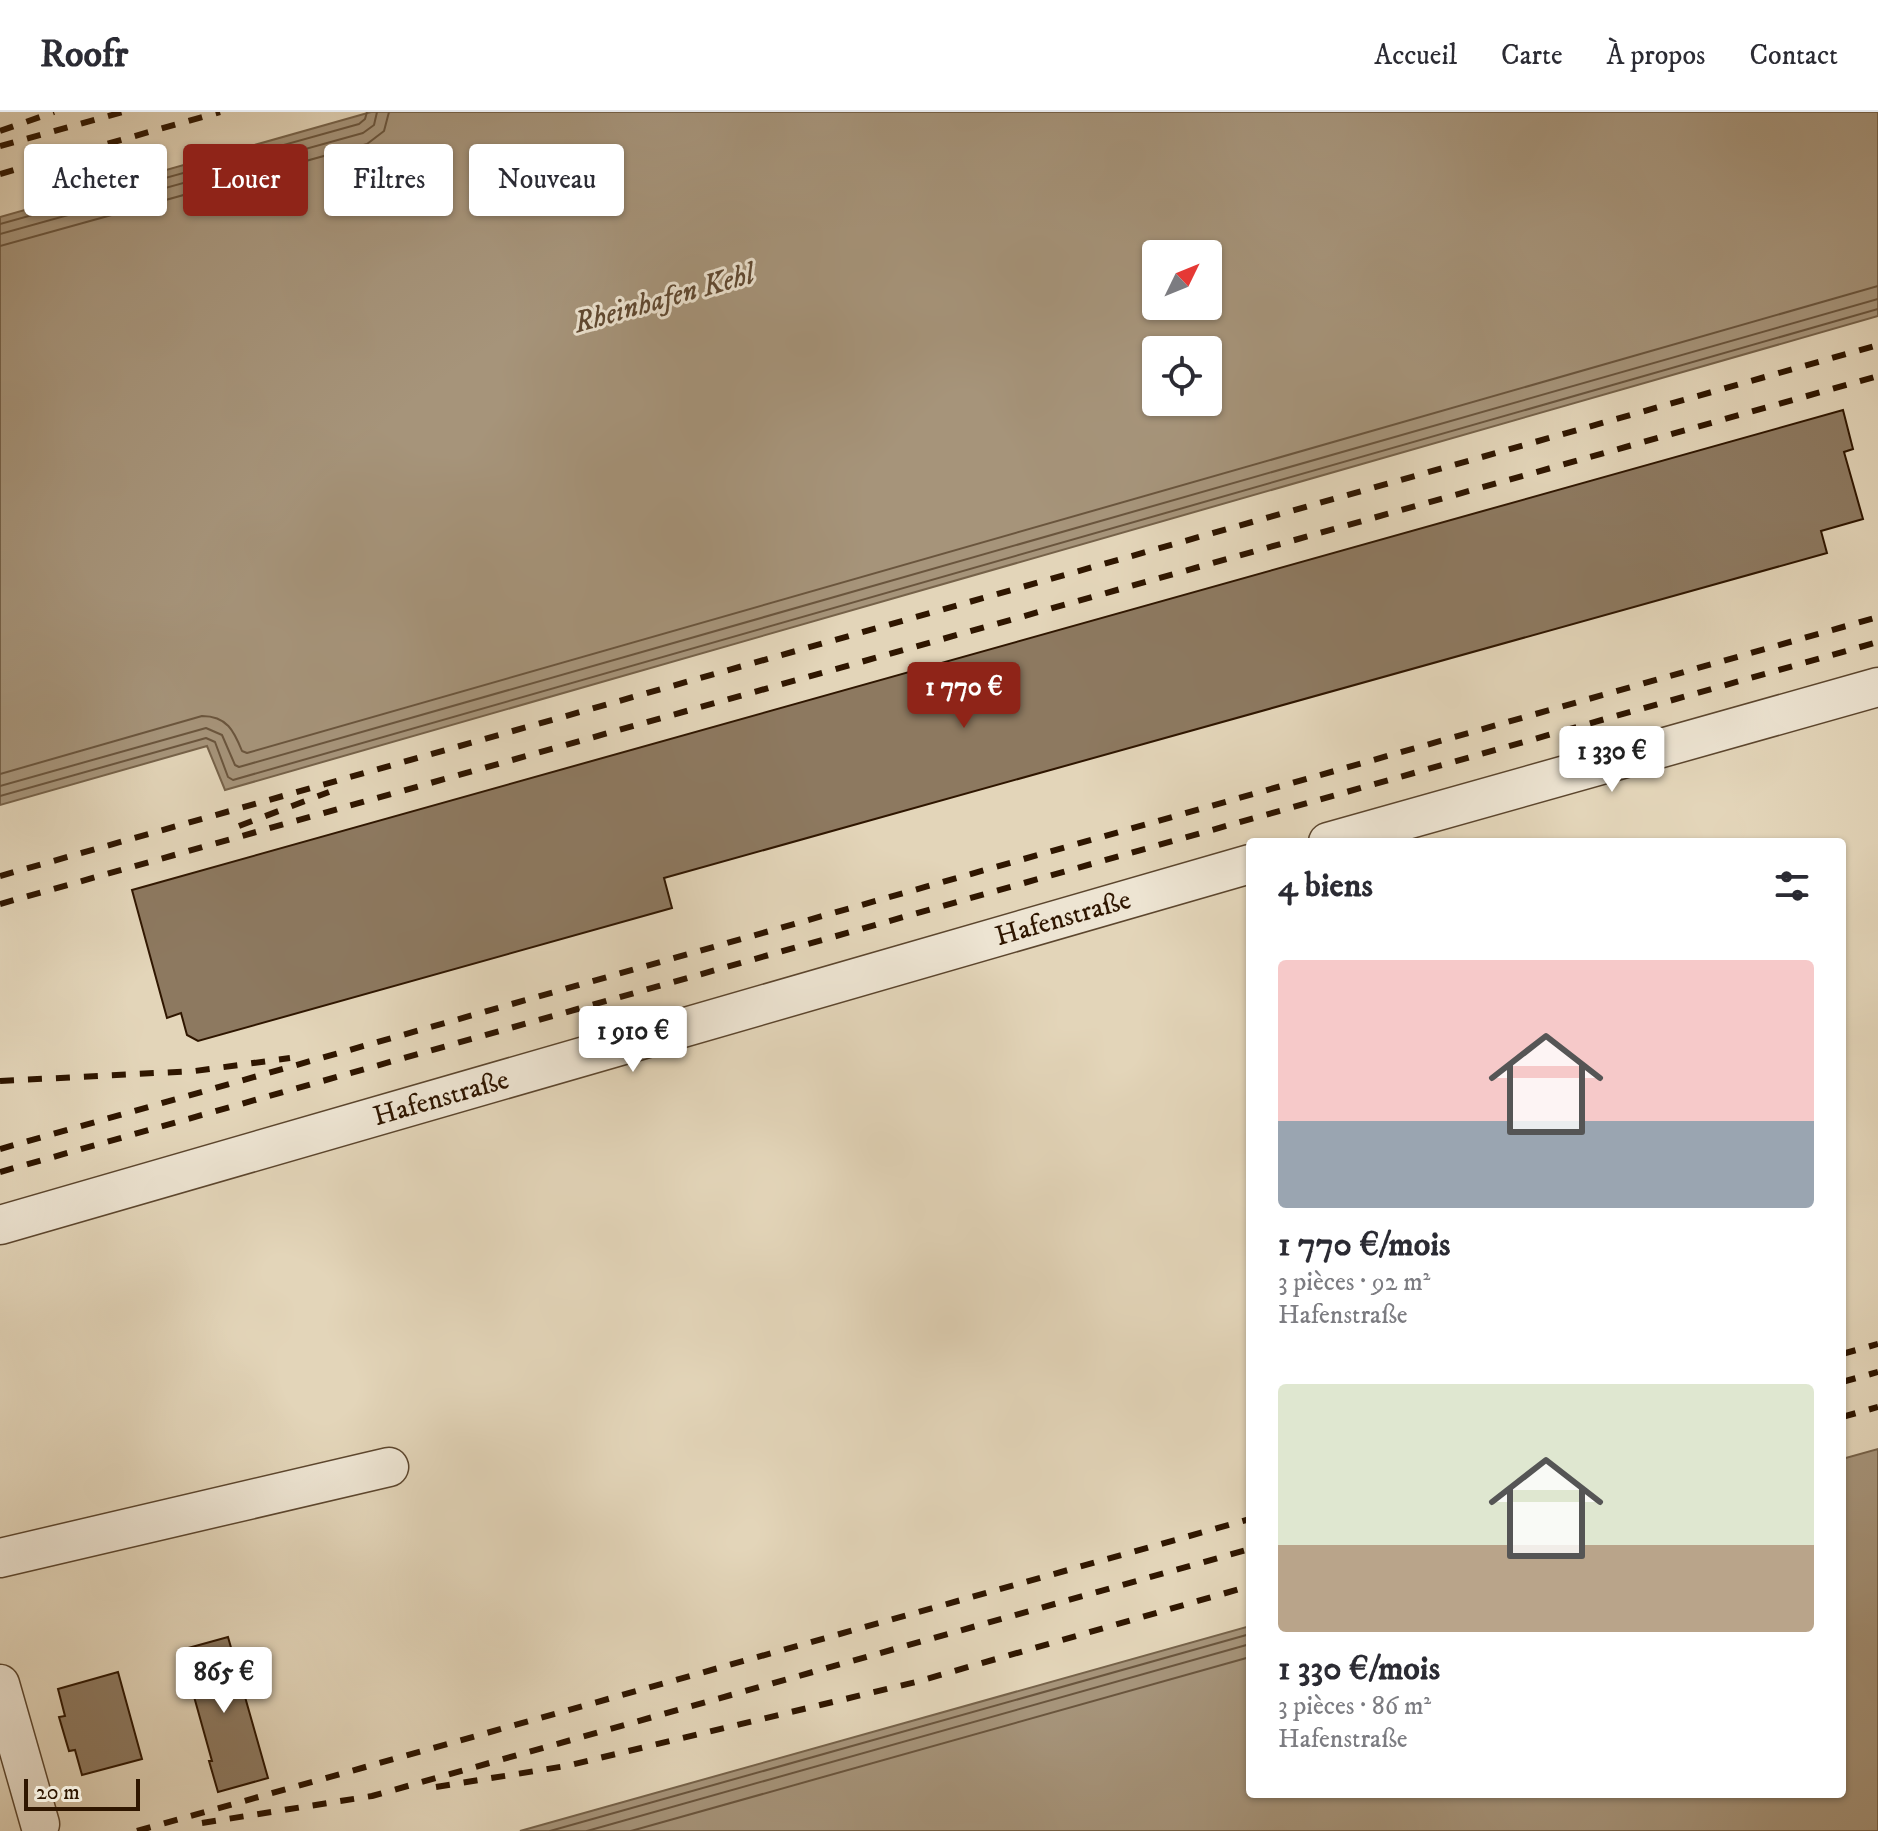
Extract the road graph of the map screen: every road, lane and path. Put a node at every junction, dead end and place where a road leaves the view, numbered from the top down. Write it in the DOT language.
graph roads {
  1 [pos="1878,687"];
  2 [pos="1342,838"];
  3 [pos="1246,865"];
  4 [pos="0,1225"];
  5 [pos="389,1467"];
  6 [pos="0,1558"];
  7 [pos="0,1684"];
  8 [pos="40,1824"];
  1 -- 2 [label="street"];
  3 -- 4 [label="street, Hafenstraße"];
  5 -- 6 [label="street"];
  7 -- 8 [label="street"];
}
